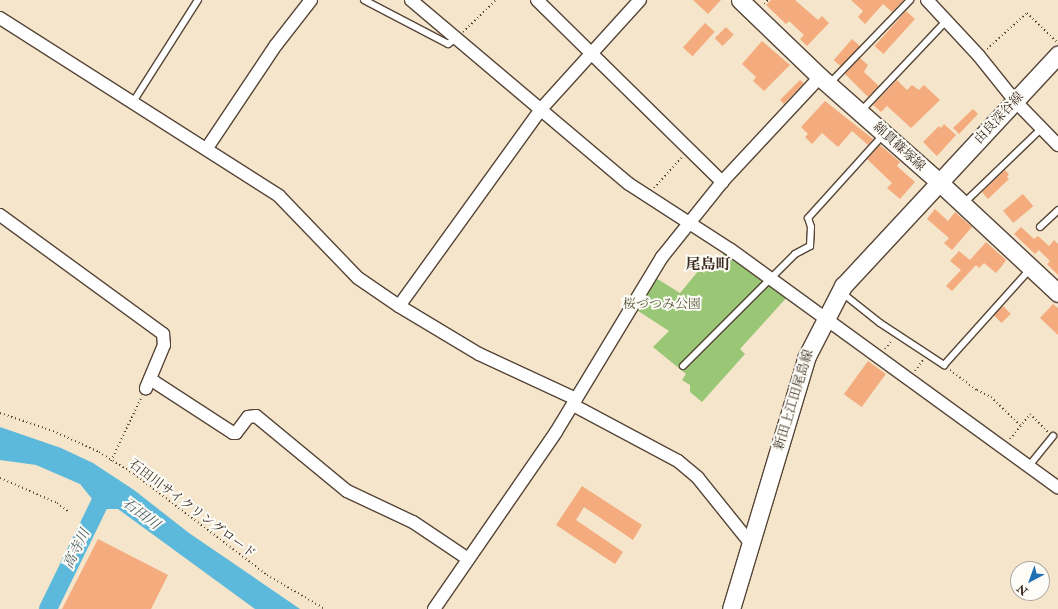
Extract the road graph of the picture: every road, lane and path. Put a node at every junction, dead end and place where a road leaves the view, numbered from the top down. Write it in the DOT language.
graph roads {
  1 [pos="198,0"];
  2 [pos="310,0"];
  3 [pos="364,0"];
  4 [pos="411,0"];
  5 [pos="496,0"];
  6 [pos="537,0"];
  7 [pos="640,0"];
  8 [pos="740,0"];
  9 [pos="910,0"];
  10 [pos="927,0"];
  11 [pos="0,18"];
  12 [pos="946,21"];
  13 [pos="457,38"];
  14 [pos="1058,42"];
  15 [pos="592,52"];
  16 [pos="979,56"];
  17 [pos="1056,60"];
  18 [pos="824,80"];
  19 [pos="1015,101"];
  20 [pos="133,102"];
  21 [pos="541,109"];
  22 [pos="860,112"];
  23 [pos="1042,128"];
  24 [pos="884,134"];
  25 [pos="1058,145"];
  26 [pos="207,148"];
  27 [pos="689,149"];
  28 [pos="722,182"];
  29 [pos="939,182"];
  30 [pos="647,196"];
  31 [pos="963,204"];
  32 [pos="1058,210"];
  33 [pos="0,215"];
  34 [pos="687,223"];
  35 [pos="1040,227"];
  36 [pos="1031,268"];
  37 [pos="770,278"];
  38 [pos="840,291"];
  39 [pos="1058,293"];
  40 [pos="399,306"];
  41 [pos="824,319"];
  42 [pos="897,334"];
  43 [pos="927,354"];
  44 [pos="879,358"];
  45 [pos="944,364"];
  46 [pos="683,366"];
  47 [pos="909,380"];
  48 [pos="148,384"];
  49 [pos="575,402"];
  50 [pos="0,413"];
  51 [pos="1021,426"];
  52 [pos="1053,436"];
  53 [pos="1002,448"];
  54 [pos="111,461"];
  55 [pos="1028,466"];
  56 [pos="0,478"];
  57 [pos="1058,488"];
  58 [pos="69,512"];
  59 [pos="751,544"];
  60 [pos="468,559"];
  61 [pos="325,609"];
  62 [pos="434,609"];
  63 [pos="730,609"];
  1 -- 20 [label="lane"];
  2 -- 26 [label="street"];
  3 -- 13 [label="lane"];
  4 -- 13 [label="street"];
  5 -- 13 [label="path"];
  6 -- 15 [label="street"];
  7 -- 15 [label="street"];
  8 -- 18 [label="main road, 綿貫篠塚線"];
  9 -- 18 [label="lane"];
  10 -- 12 [label="street"];
  11 -- 20 [label="street"];
  12 -- 16 [label="street"];
  12 -- 22 [label="lane"];
  13 -- 21 [label="street"];
  14 -- 16 [label="path"];
  15 -- 21 [label="street"];
  15 -- 27 [label="street"];
  16 -- 19 [label="street"];
  17 -- 19 [label="main road, 由良深谷線"];
  18 -- 22 [label="main road, 綿貫篠塚線"];
  18 -- 28 [label="street"];
  19 -- 23 [label="street"];
  19 -- 29 [label="main road, 由良深谷線"];
  20 -- 26 [label="street"];
  21 -- 30 [label="street"];
  21 -- 40 [label="street"];
  22 -- 24 [label="main road, 綿貫篠塚線"];
  23 -- 25 [label="street"];
  23 -- 31 [label="lane"];
  24 -- 29 [label="main road, 綿貫篠塚線"];
  24 -- 37 [label="lane"];
  26 -- 40 [label="street"];
  27 -- 28 [label="street"];
  27 -- 30 [label="path"];
  28 -- 34 [label="street"];
  29 -- 31 [label="main road, 綿貫篠塚線"];
  29 -- 38 [label="main road, 新田上江田尾島線"];
  30 -- 34 [label="street"];
  31 -- 36 [label="main road, 綿貫篠塚線"];
  32 -- 35 [label="lane"];
  33 -- 48 [label="street"];
  34 -- 37 [label="street"];
  34 -- 49 [label="street"];
  36 -- 39 [label="main road, 綿貫篠塚線"];
  36 -- 45 [label="lane"];
  37 -- 41 [label="street"];
  37 -- 46 [label="lane"];
  38 -- 41 [label="main road, 新田上江田尾島線"];
  38 -- 42 [label="lane"];
  40 -- 49 [label="street"];
  41 -- 44 [label="street"];
  41 -- 59 [label="main road, 新田上江田尾島線"];
  42 -- 43 [label="lane"];
  42 -- 44 [label="path"];
  43 -- 45 [label="lane"];
  43 -- 47 [label="path"];
  44 -- 47 [label="street"];
  45 -- 51 [label="path"];
  47 -- 53 [label="street"];
  48 -- 54 [label="path"];
  48 -- 60 [label="street"];
  49 -- 59 [label="street"];
  49 -- 60 [label="street"];
  50 -- 54 [label="path, 石田川サイクリングロード"];
  51 -- 52 [label="path"];
  51 -- 53 [label="path"];
  52 -- 55 [label="lane"];
  53 -- 55 [label="street"];
  54 -- 61 [label="path, 石田川サイクリングロード"];
  55 -- 57 [label="street"];
  56 -- 58 [label="path"];
  59 -- 63 [label="main road, 新田上江田尾島線"];
  60 -- 62 [label="street"];
}
